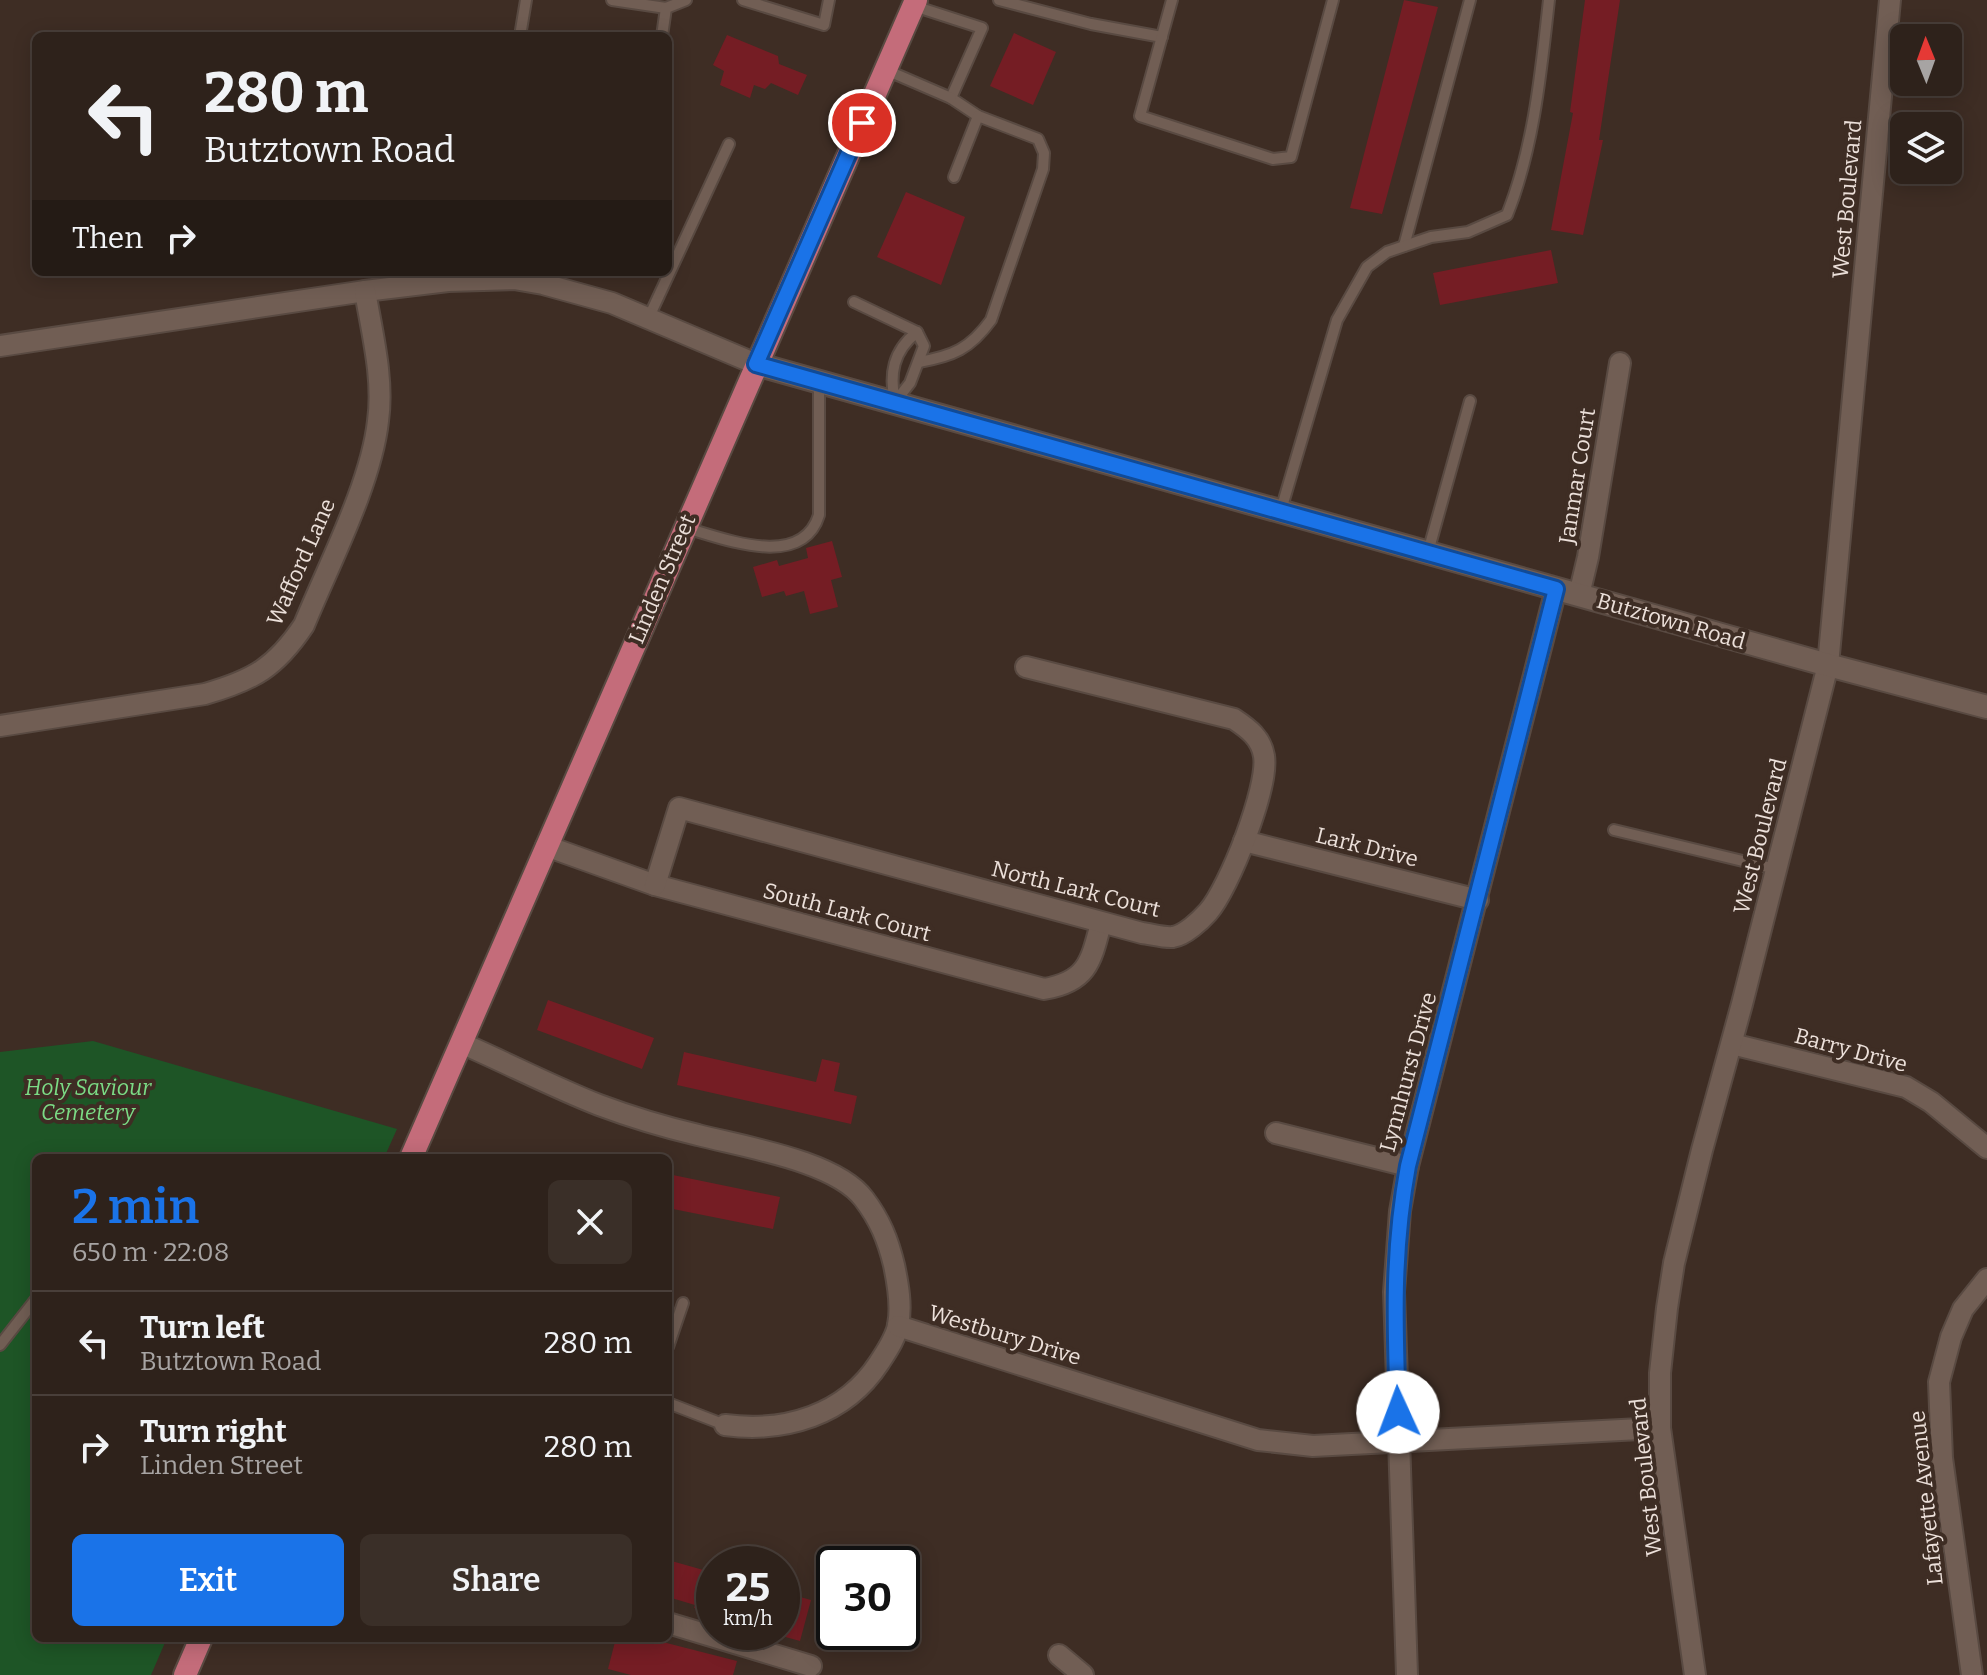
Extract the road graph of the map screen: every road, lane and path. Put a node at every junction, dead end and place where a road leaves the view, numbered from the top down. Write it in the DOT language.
graph roads {
  1 [pos="526,0"];
  2 [pos="612,0"];
  3 [pos="686,0"];
  4 [pos="743,0"];
  5 [pos="829,0"];
  6 [pos="999,0"];
  7 [pos="1172,0"];
  8 [pos="1333,0"];
  9 [pos="1470,0"];
  10 [pos="1549,0"];
  11 [pos="1890,0"];
  12 [pos="915,3"];
  13 [pos="666,8"];
  14 [pos="521,32"];
  15 [pos="663,32"];
  16 [pos="1162,37"];
  17 [pos="886,70"];
  18 [pos="951,98"];
  19 [pos="978,116"];
  20 [pos="729,144"];
  21 [pos="954,177"];
  22 [pos="1404,246"];
  23 [pos="672,267"];
  24 [pos="668,276"];
  25 [pos="365,291"];
  26 [pos="854,302"];
  27 [pos="649,317"];
  28 [pos="917,332"];
  29 [pos="0,346"];
  30 [pos="919,362"];
  31 [pos="1620,363"];
  32 [pos="756,364"];
  33 [pos="819,381"];
  34 [pos="1470,401"];
  35 [pos="895,402"];
  36 [pos="1281,510"];
  37 [pos="684,528"];
  38 [pos="1428,552"];
  39 [pos="1556,589"];
  40 [pos="1579,595"];
  41 [pos="1828,665"];
  42 [pos="1026,667"];
  43 [pos="1987,707"];
  44 [pos="0,726"];
  45 [pos="1614,830"];
  46 [pos="1244,841"];
  47 [pos="546,846"];
  48 [pos="1776,869"];
  49 [pos="655,885"];
  50 [pos="1478,900"];
  51 [pos="1101,923"];
  52 [pos="461,1043"];
  53 [pos="1732,1044"];
  54 [pos="1276,1133"];
  55 [pos="1987,1148"];
  56 [pos="413,1154"];
  57 [pos="1408,1166"];
  58 [pos="1987,1279"];
  59 [pos="683,1303"];
  60 [pos="32,1304"];
  61 [pos="898,1326"];
  62 [pos="672,1335"];
  63 [pos="0,1345"];
  64 [pos="672,1405"];
  65 [pos="725,1425"];
  66 [pos="1660,1428"];
  67 [pos="1399,1442"];
  68 [pos="672,1624"];
  69 [pos="199,1642"];
  70 [pos="1059,1655"];
  71 [pos="811,1666"];
  72 [pos="185,1675"];
  73 [pos="1083,1675"];
  74 [pos="1407,1675"];
  75 [pos="1695,1675"];
  76 [pos="1972,1675"];
  1 -- 14 [label="lane"];
  2 -- 13 [label="lane"];
  3 -- 13 [label="lane"];
  4 -- 5 [label="lane"];
  6 -- 16 [label="lane"];
  7 -- 16 [label="lane"];
  8 -- 16 [label="lane"];
  9 -- 22 [label="lane"];
  10 -- 22 [label="lane"];
  11 -- 41 [label="street, West Boulevard"];
  12 -- 17 [label="main road, Linden Street"];
  12 -- 18 [label="lane"];
  13 -- 15 [label="lane"];
  17 -- 18 [label="lane"];
  17 -- 32 [label="main road, Linden Street"];
  18 -- 19 [label="lane"];
  19 -- 21 [label="lane"];
  19 -- 30 [label="lane"];
  20 -- 23 [label="lane"];
  22 -- 36 [label="lane"];
  24 -- 27 [label="lane"];
  25 -- 27 [label="street"];
  25 -- 29 [label="street"];
  25 -- 44 [label="street, Wafford Lane"];
  26 -- 28 [label="lane"];
  27 -- 32 [label="street"];
  28 -- 30 [label="lane"];
  28 -- 35 [label="lane"];
  30 -- 35 [label="lane"];
  31 -- 40 [label="street, Janmar Court"];
  32 -- 33 [label="street, Butztown Road"];
  32 -- 37 [label="main road, Linden Street"];
  33 -- 35 [label="street, Butztown Road"];
  33 -- 37 [label="lane"];
  34 -- 38 [label="lane"];
  35 -- 36 [label="street, Butztown Road"];
  36 -- 38 [label="street, Butztown Road"];
  37 -- 47 [label="main road, Linden Street"];
  38 -- 39 [label="street, Butztown Road"];
  39 -- 40 [label="street, Butztown Road"];
  39 -- 50 [label="street, Lynnhurst Drive"];
  40 -- 41 [label="street, Butztown Road"];
  41 -- 43 [label="street, Butztown Road"];
  41 -- 48 [label="street, West Boulevard"];
  42 -- 46 [label="street, North Lark Court"];
  45 -- 48 [label="lane"];
  46 -- 50 [label="street, Lark Drive"];
  46 -- 51 [label="street, North Lark Court"];
  47 -- 49 [label="street, South Lark Court"];
  47 -- 52 [label="main road, Linden Street"];
  48 -- 53 [label="street, West Boulevard"];
  49 -- 51 [label="street, South Lark Court"];
  49 -- 51 [label="street, North Lark Court"];
  50 -- 57 [label="street, Lynnhurst Drive"];
  52 -- 56 [label="main road, Linden Street"];
  52 -- 61 [label="street, Westbury Drive"];
  53 -- 55 [label="street, Barry Drive"];
  53 -- 66 [label="street, West Boulevard"];
  54 -- 57 [label="street"];
  57 -- 67 [label="street, Lynnhurst Drive"];
  58 -- 76 [label="street, Lafayette Avenue"];
  59 -- 62 [label="lane"];
  60 -- 63 [label="lane"];
  61 -- 65 [label="street"];
  61 -- 67 [label="street, Westbury Drive"];
  64 -- 65 [label="lane"];
  66 -- 67 [label="street, Westbury Drive"];
  66 -- 75 [label="street, West Boulevard"];
  67 -- 74 [label="street, Lynnhurst Drive"];
  68 -- 71 [label="street"];
  69 -- 72 [label="main road"];
  70 -- 73 [label="street"];
}
